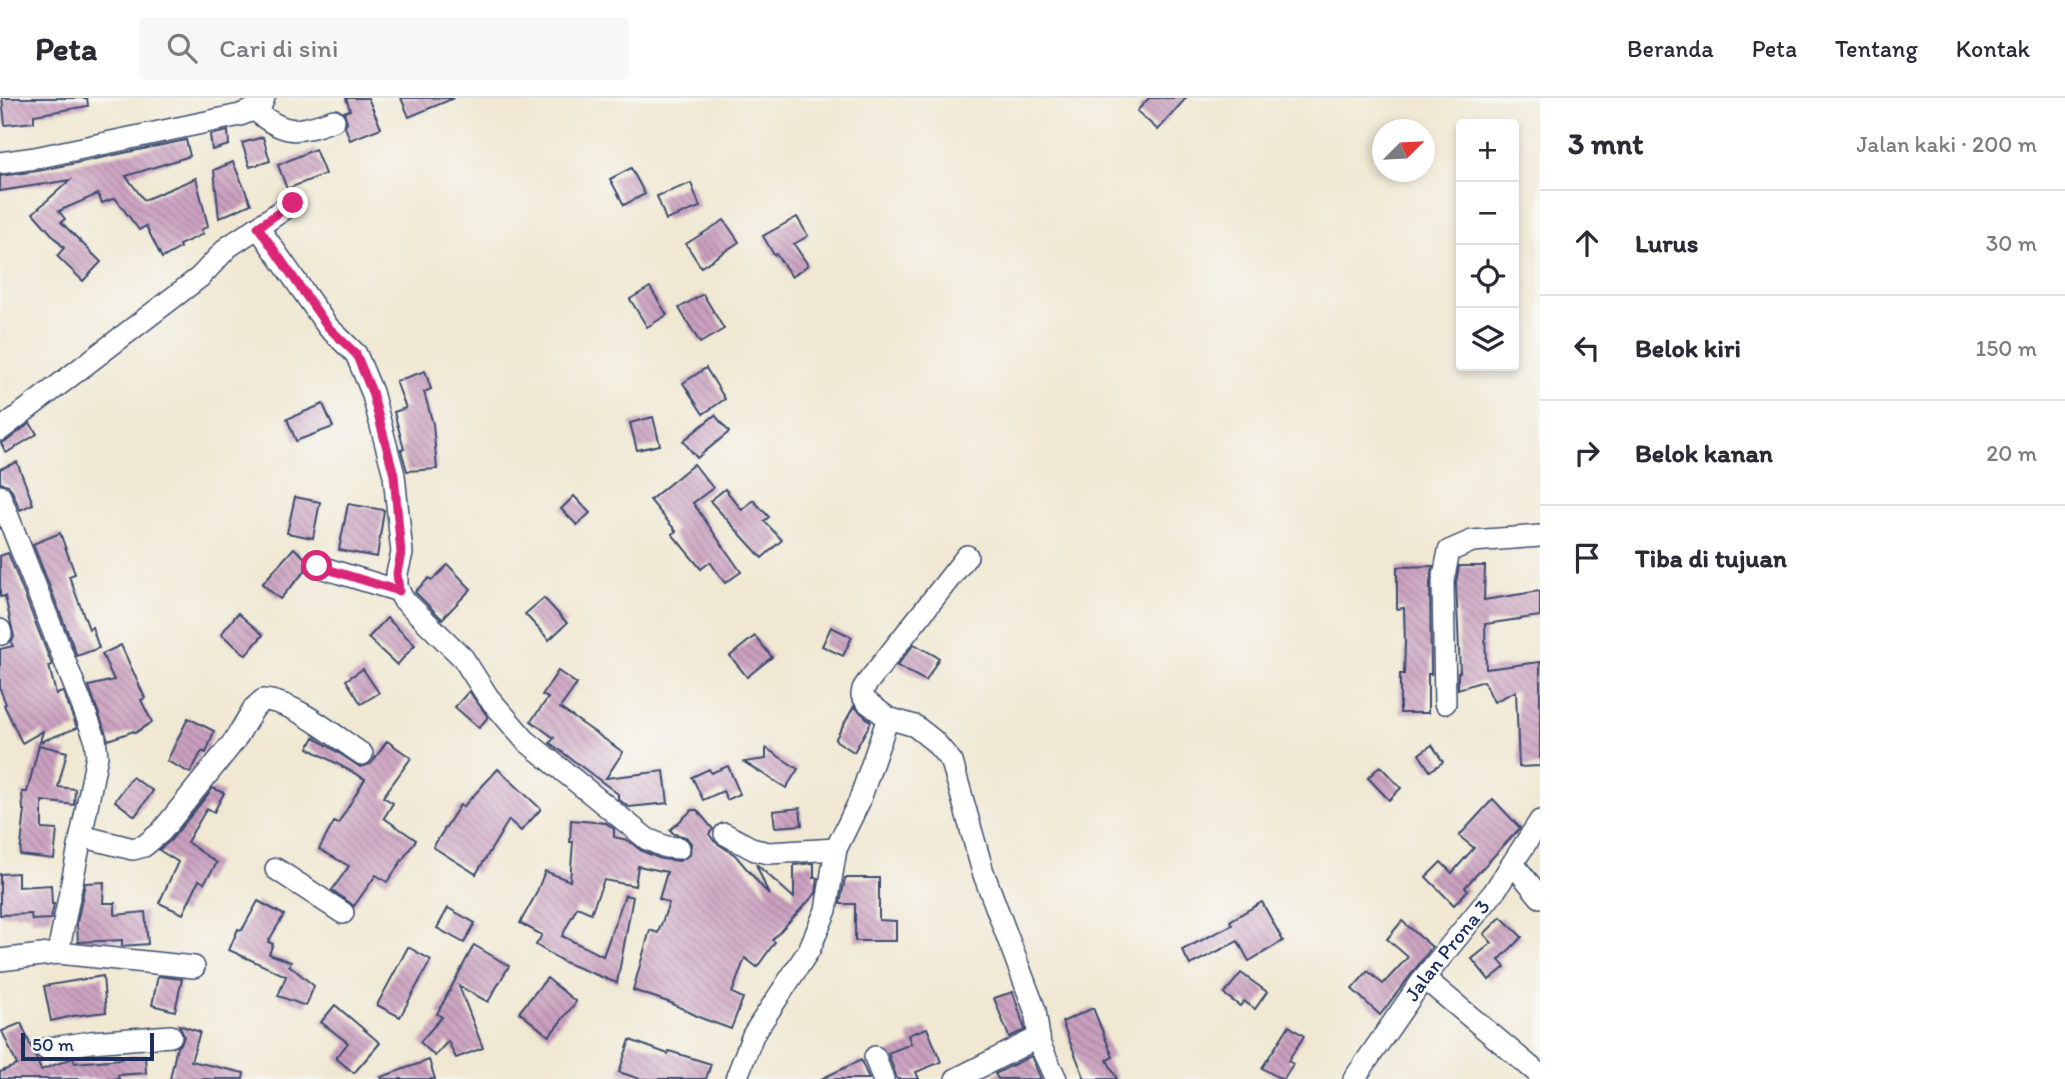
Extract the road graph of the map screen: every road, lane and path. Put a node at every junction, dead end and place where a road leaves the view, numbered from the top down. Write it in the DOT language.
graph roads {
  1 [pos="259,104"];
  2 [pos="334,120"];
  3 [pos="0,163"];
  4 [pos="293,203"];
  5 [pos="258,227"];
  6 [pos="0,430"];
  7 [pos="0,496"];
  8 [pos="1540,536"];
  9 [pos="967,556"];
  10 [pos="317,566"];
  11 [pos="399,591"];
  12 [pos="1445,703"];
  13 [pos="888,718"];
  14 [pos="362,754"];
  15 [pos="1540,821"];
  16 [pos="724,834"];
  17 [pos="81,836"];
  18 [pos="679,848"];
  19 [pos="836,849"];
  20 [pos="1514,865"];
  21 [pos="276,869"];
  22 [pos="1540,897"];
  23 [pos="343,913"];
  24 [pos="58,953"];
  25 [pos="0,960"];
  26 [pos="194,967"];
  27 [pos="1424,978"];
  28 [pos="171,1036"];
  29 [pos="1039,1037"];
  30 [pos="46,1049"];
  31 [pos="875,1057"];
  32 [pos="1540,1075"];
  33 [pos="736,1079"];
  34 [pos="883,1079"];
  35 [pos="956,1079"];
  36 [pos="1056,1079"];
  37 [pos="1354,1079"];
  1 -- 2 [label="street"];
  1 -- 3 [label="street"];
  4 -- 5 [label="street"];
  5 -- 6 [label="street"];
  5 -- 11 [label="street"];
  7 -- 17 [label="street"];
  8 -- 12 [label="street"];
  9 -- 13 [label="street"];
  10 -- 11 [label="street"];
  11 -- 18 [label="street"];
  13 -- 19 [label="street"];
  13 -- 29 [label="street"];
  14 -- 17 [label="street"];
  15 -- 20 [label="street, Jalan Prona 3"];
  16 -- 19 [label="street"];
  17 -- 24 [label="street"];
  19 -- 33 [label="street"];
  20 -- 22 [label="street"];
  20 -- 27 [label="street, Jalan Prona 3"];
  21 -- 23 [label="street"];
  24 -- 25 [label="street"];
  24 -- 26 [label="street"];
  27 -- 32 [label="street"];
  27 -- 37 [label="street, Jalan Prona 3"];
  28 -- 30 [label="street"];
  29 -- 35 [label="street"];
  29 -- 36 [label="street"];
  31 -- 34 [label="street"];
}
